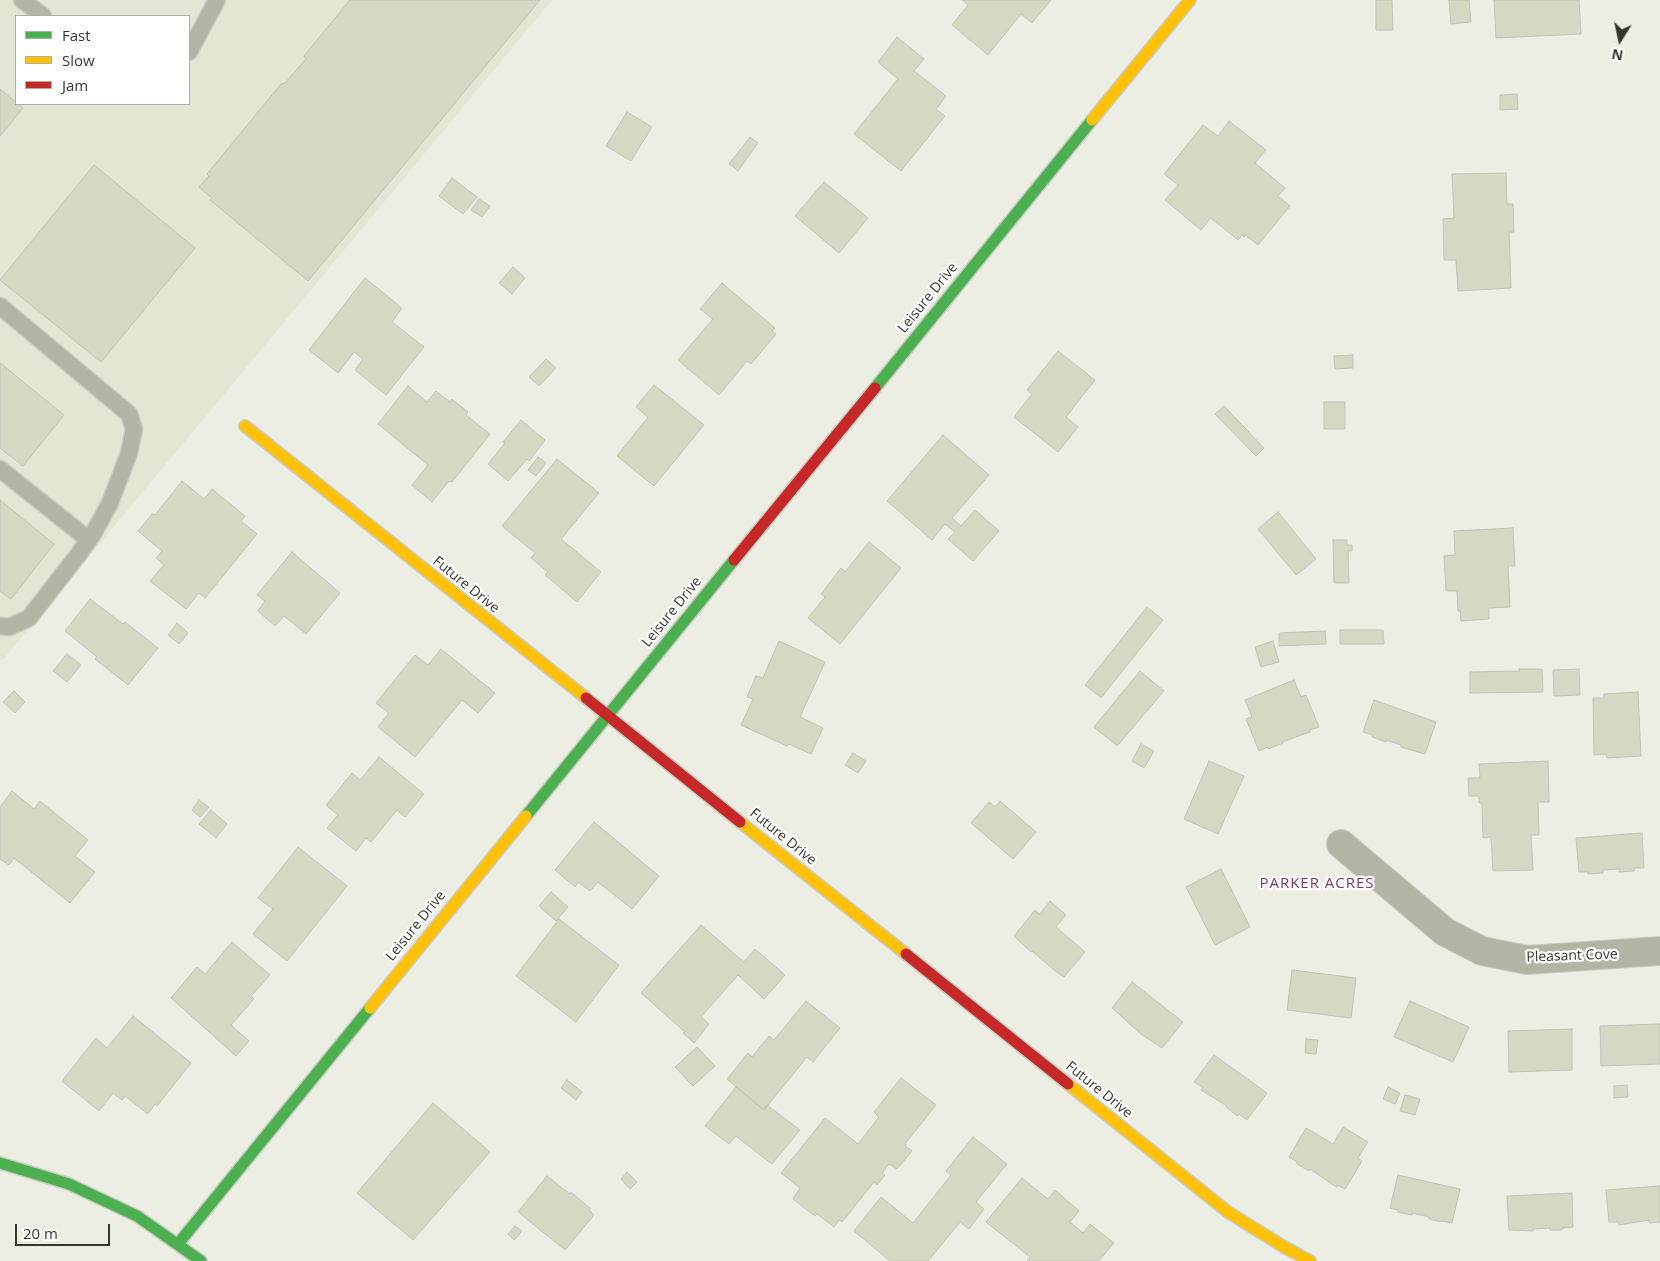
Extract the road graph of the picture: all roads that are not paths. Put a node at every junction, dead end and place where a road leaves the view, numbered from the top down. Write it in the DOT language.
graph roads {
  1 [pos="22,0"];
  2 [pos="217,0"];
  3 [pos="1190,0"];
  4 [pos="42,15"];
  5 [pos="190,50"];
  6 [pos="0,306"];
  7 [pos="245,426"];
  8 [pos="0,469"];
  9 [pos="88,540"];
  10 [pos="0,626"];
  11 [pos="606,716"];
  12 [pos="1341,844"];
  13 [pos="1660,951"];
  14 [pos="0,1163"];
  15 [pos="178,1244"];
  16 [pos="201,1261"];
  17 [pos="1310,1261"];
  1 -- 4 [label="lane"];
  2 -- 5 [label="lane"];
  3 -- 11 [label="street, Leisure Drive"];
  6 -- 9 [label="lane"];
  7 -- 11 [label="street, Future Drive"];
  8 -- 9 [label="lane"];
  9 -- 10 [label="lane"];
  11 -- 15 [label="street, Leisure Drive"];
  11 -- 17 [label="street, Future Drive"];
  12 -- 13 [label="street, Pleasant Cove"];
  14 -- 15 [label="street"];
  15 -- 16 [label="street"];
}
